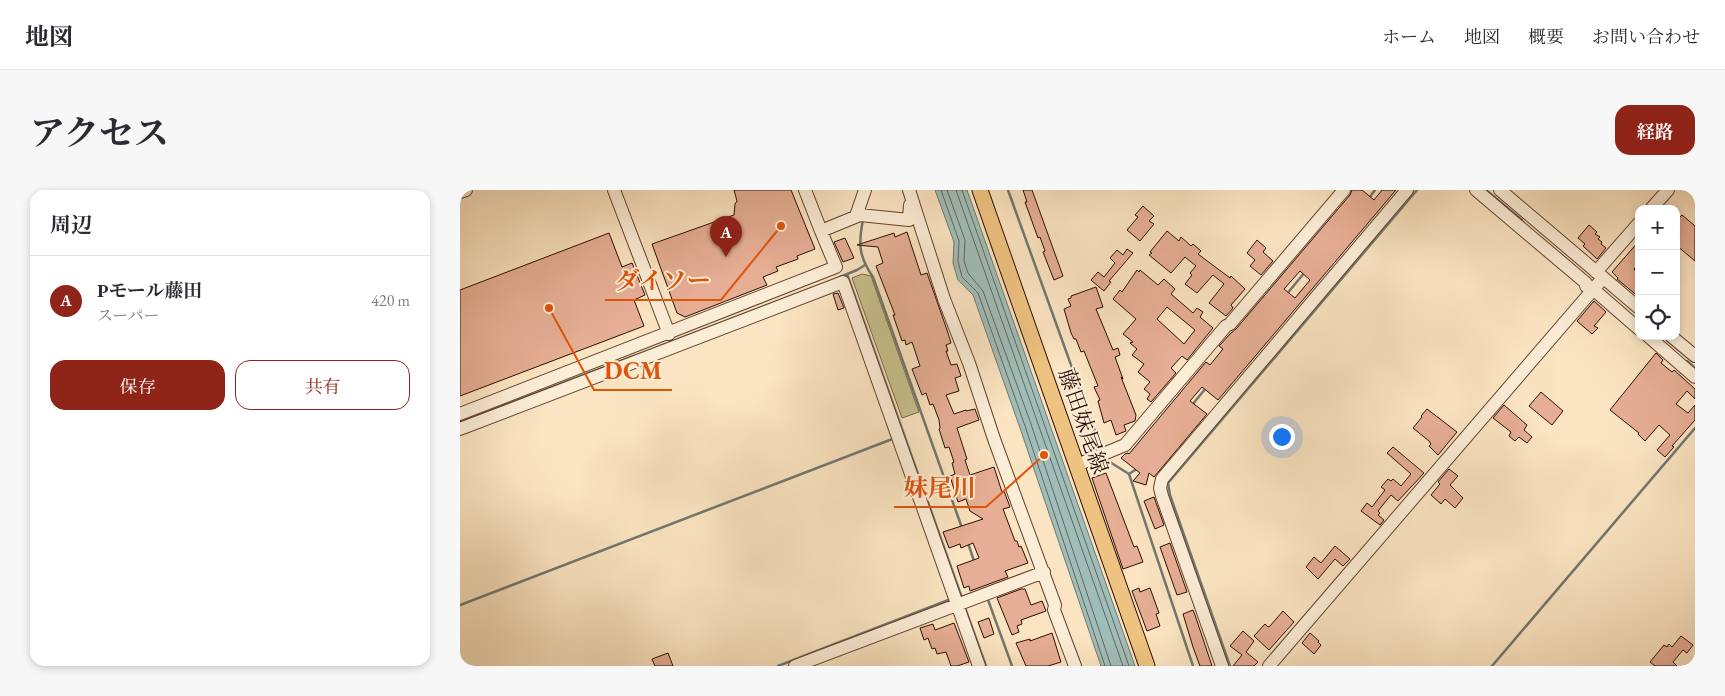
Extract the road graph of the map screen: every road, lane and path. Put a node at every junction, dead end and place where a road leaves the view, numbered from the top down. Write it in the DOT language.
graph roads {
  1 [pos="466,190"];
  2 [pos="614,190"];
  3 [pos="806,190"];
  4 [pos="865,190"];
  5 [pos="980,190"];
  6 [pos="1344,190"];
  7 [pos="1407,190"];
  8 [pos="1476,190"];
  9 [pos="1500,190"];
  10 [pos="1668,190"];
  11 [pos="460,192"];
  12 [pos="911,196"];
  13 [pos="1655,205"];
  14 [pos="862,216"];
  15 [pos="909,220"];
  16 [pos="1635,229"];
  17 [pos="821,231"];
  18 [pos="923,232"];
  19 [pos="839,276"];
  20 [pos="1594,285"];
  21 [pos="1635,306"];
  22 [pos="1635,324"];
  23 [pos="669,334"];
  24 [pos="1654,340"];
  25 [pos="1675,340"];
  26 [pos="1693,366"];
  27 [pos="460,414"];
  28 [pos="460,429"];
  29 [pos="1077,465"];
  30 [pos="1044,572"];
  31 [pos="959,601"];
  32 [pos="1273,664"];
  33 [pos="795,666"];
  34 [pos="980,666"];
  35 [pos="1075,666"];
  36 [pos="1147,666"];
  37 [pos="1222,666"];
  1 -- 11 [label="street"];
  2 -- 23 [label="street"];
  3 -- 17 [label="street"];
  4 -- 14 [label="street"];
  5 -- 29 [label="main road, 藤田妹尾線"];
  6 -- 29 [label="street"];
  7 -- 37 [label="street"];
  8 -- 20 [label="street"];
  9 -- 20 [label="street"];
  10 -- 13 [label="street"];
  12 -- 15 [label="street"];
  12 -- 18 [label="street"];
  14 -- 15 [label="street"];
  14 -- 17 [label="street"];
  15 -- 18 [label="street"];
  16 -- 20 [label="street"];
  17 -- 19 [label="street"];
  18 -- 30 [label="street"];
  19 -- 23 [label="street"];
  19 -- 28 [label="street"];
  19 -- 31 [label="street"];
  20 -- 21 [label="street"];
  20 -- 22 [label="street"];
  20 -- 32 [label="street"];
  23 -- 27 [label="street"];
  24 -- 26 [label="street"];
  25 -- 26 [label="street"];
  29 -- 36 [label="main road, 藤田妹尾線"];
  30 -- 31 [label="street"];
  30 -- 35 [label="street"];
  31 -- 33 [label="street"];
  31 -- 34 [label="street"];
}
